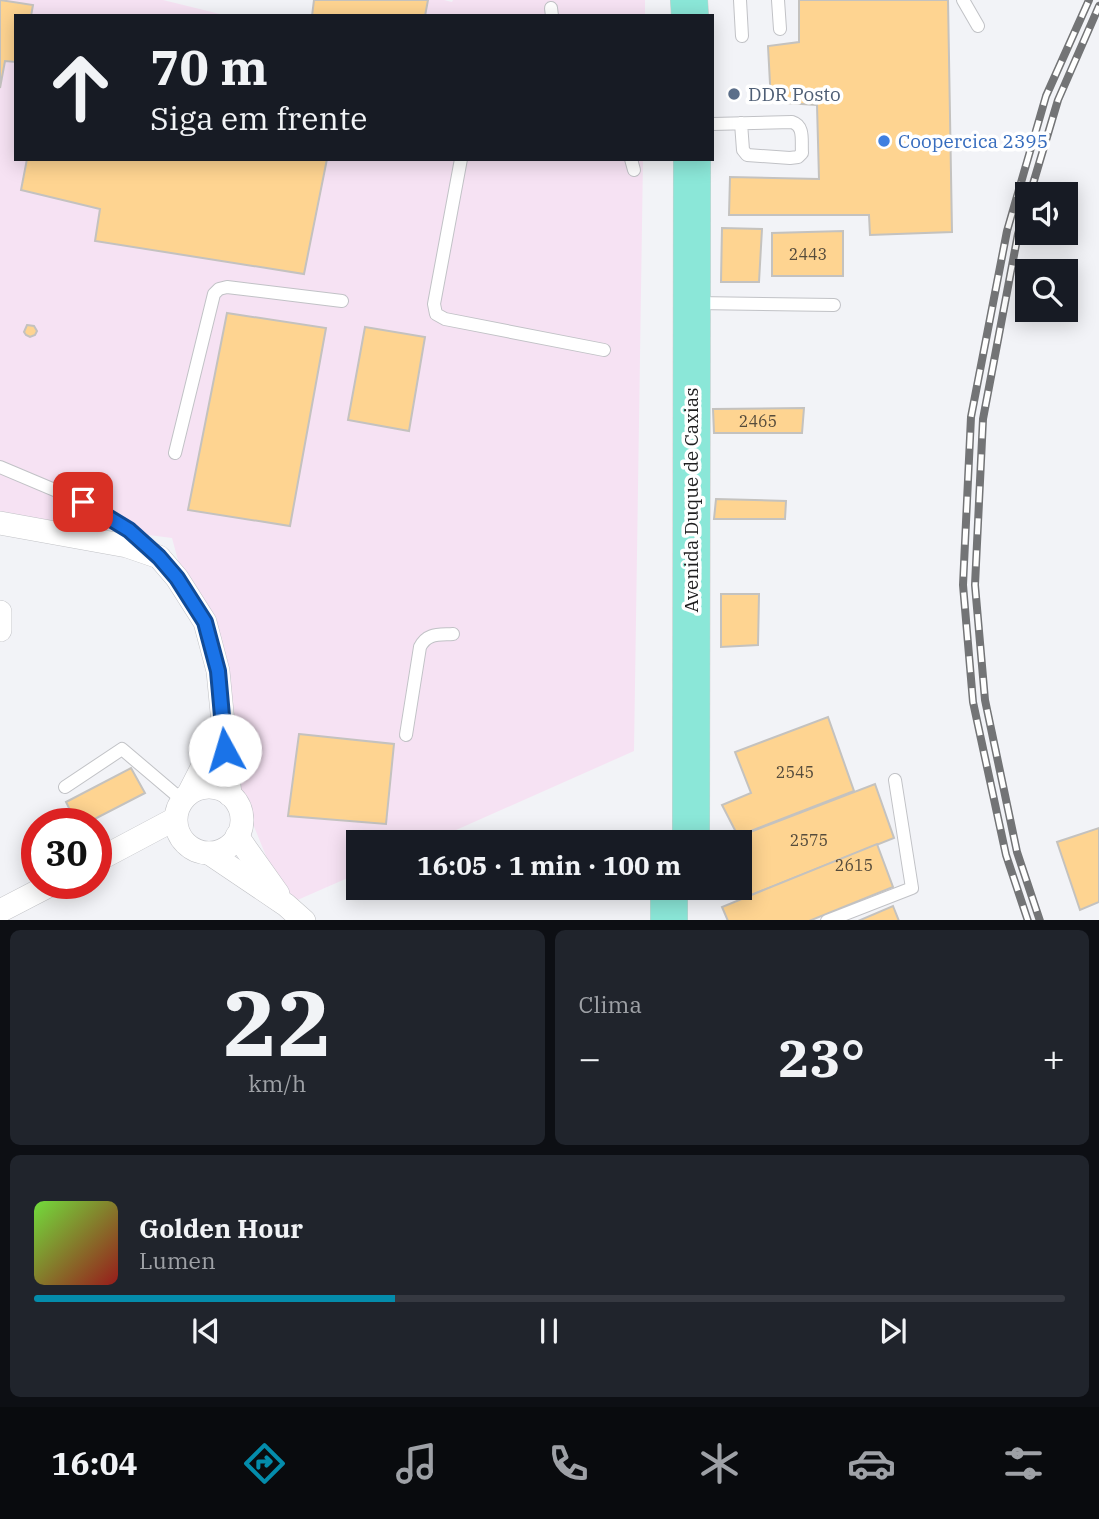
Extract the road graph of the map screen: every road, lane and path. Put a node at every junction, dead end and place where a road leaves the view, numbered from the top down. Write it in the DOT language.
graph roads {
  1 [pos="740,0"];
  2 [pos="778,0"];
  3 [pos="963,0"];
  4 [pos="978,26"];
  5 [pos="780,29"];
  6 [pos="742,36"];
  7 [pos="741,123"];
  8 [pos="714,124"];
  9 [pos="461,161"];
  10 [pos="669,161"];
  11 [pos="692,161"];
  12 [pos="342,301"];
  13 [pos="692,303"];
  14 [pos="834,305"];
  15 [pos="604,350"];
  16 [pos="175,453"];
  17 [pos="0,467"];
  18 [pos="0,523"];
  19 [pos="159,557"];
  20 [pos="0,611"];
  21 [pos="0,630"];
  22 [pos="453,634"];
  23 [pos="223,727"];
  24 [pos="406,735"];
  25 [pos="895,780"];
  26 [pos="65,787"];
  27 [pos="230,795"];
  28 [pos="182,804"];
  29 [pos="669,830"];
  30 [pos="691,830"];
  31 [pos="237,836"];
  32 [pos="112,850"];
  33 [pos="209,853"];
  34 [pos="23,899"];
  35 [pos="669,900"];
  36 [pos="691,900"];
  37 [pos="286,905"];
  38 [pos="0,911"];
  39 [pos="304,920"];
  40 [pos="669,920"];
  41 [pos="691,920"];
  42 [pos="827,920"];
  1 -- 6 [label="lane"];
  2 -- 5 [label="lane"];
  3 -- 4 [label="lane"];
  7 -- 7 [label="lane"];
  7 -- 8 [label="lane"];
  9 -- 15 [label="lane"];
  10 -- 29 [label="main road, Avenida Duque de Caxias"];
  11 -- 13 [label="main road, Avenida Duque de Caxias"];
  12 -- 16 [label="lane"];
  13 -- 14 [label="lane"];
  13 -- 30 [label="main road, Avenida Duque de Caxias"];
  17 -- 19 [label="lane"];
  18 -- 19 [label="street"];
  19 -- 23 [label="street"];
  20 -- 21 [label="street"];
  22 -- 24 [label="lane"];
  23 -- 27 [label="street"];
  23 -- 28 [label="street"];
  25 -- 42 [label="lane"];
  26 -- 28 [label="lane"];
  27 -- 28 [label="street"];
  27 -- 31 [label="street"];
  28 -- 32 [label="street"];
  28 -- 33 [label="street"];
  31 -- 33 [label="street"];
  31 -- 37 [label="street"];
  33 -- 37 [label="street"];
  34 -- 38 [label="street"];
  35 -- 40 [label="main road"];
  36 -- 41 [label="main road"];
  37 -- 39 [label="street"];
}
